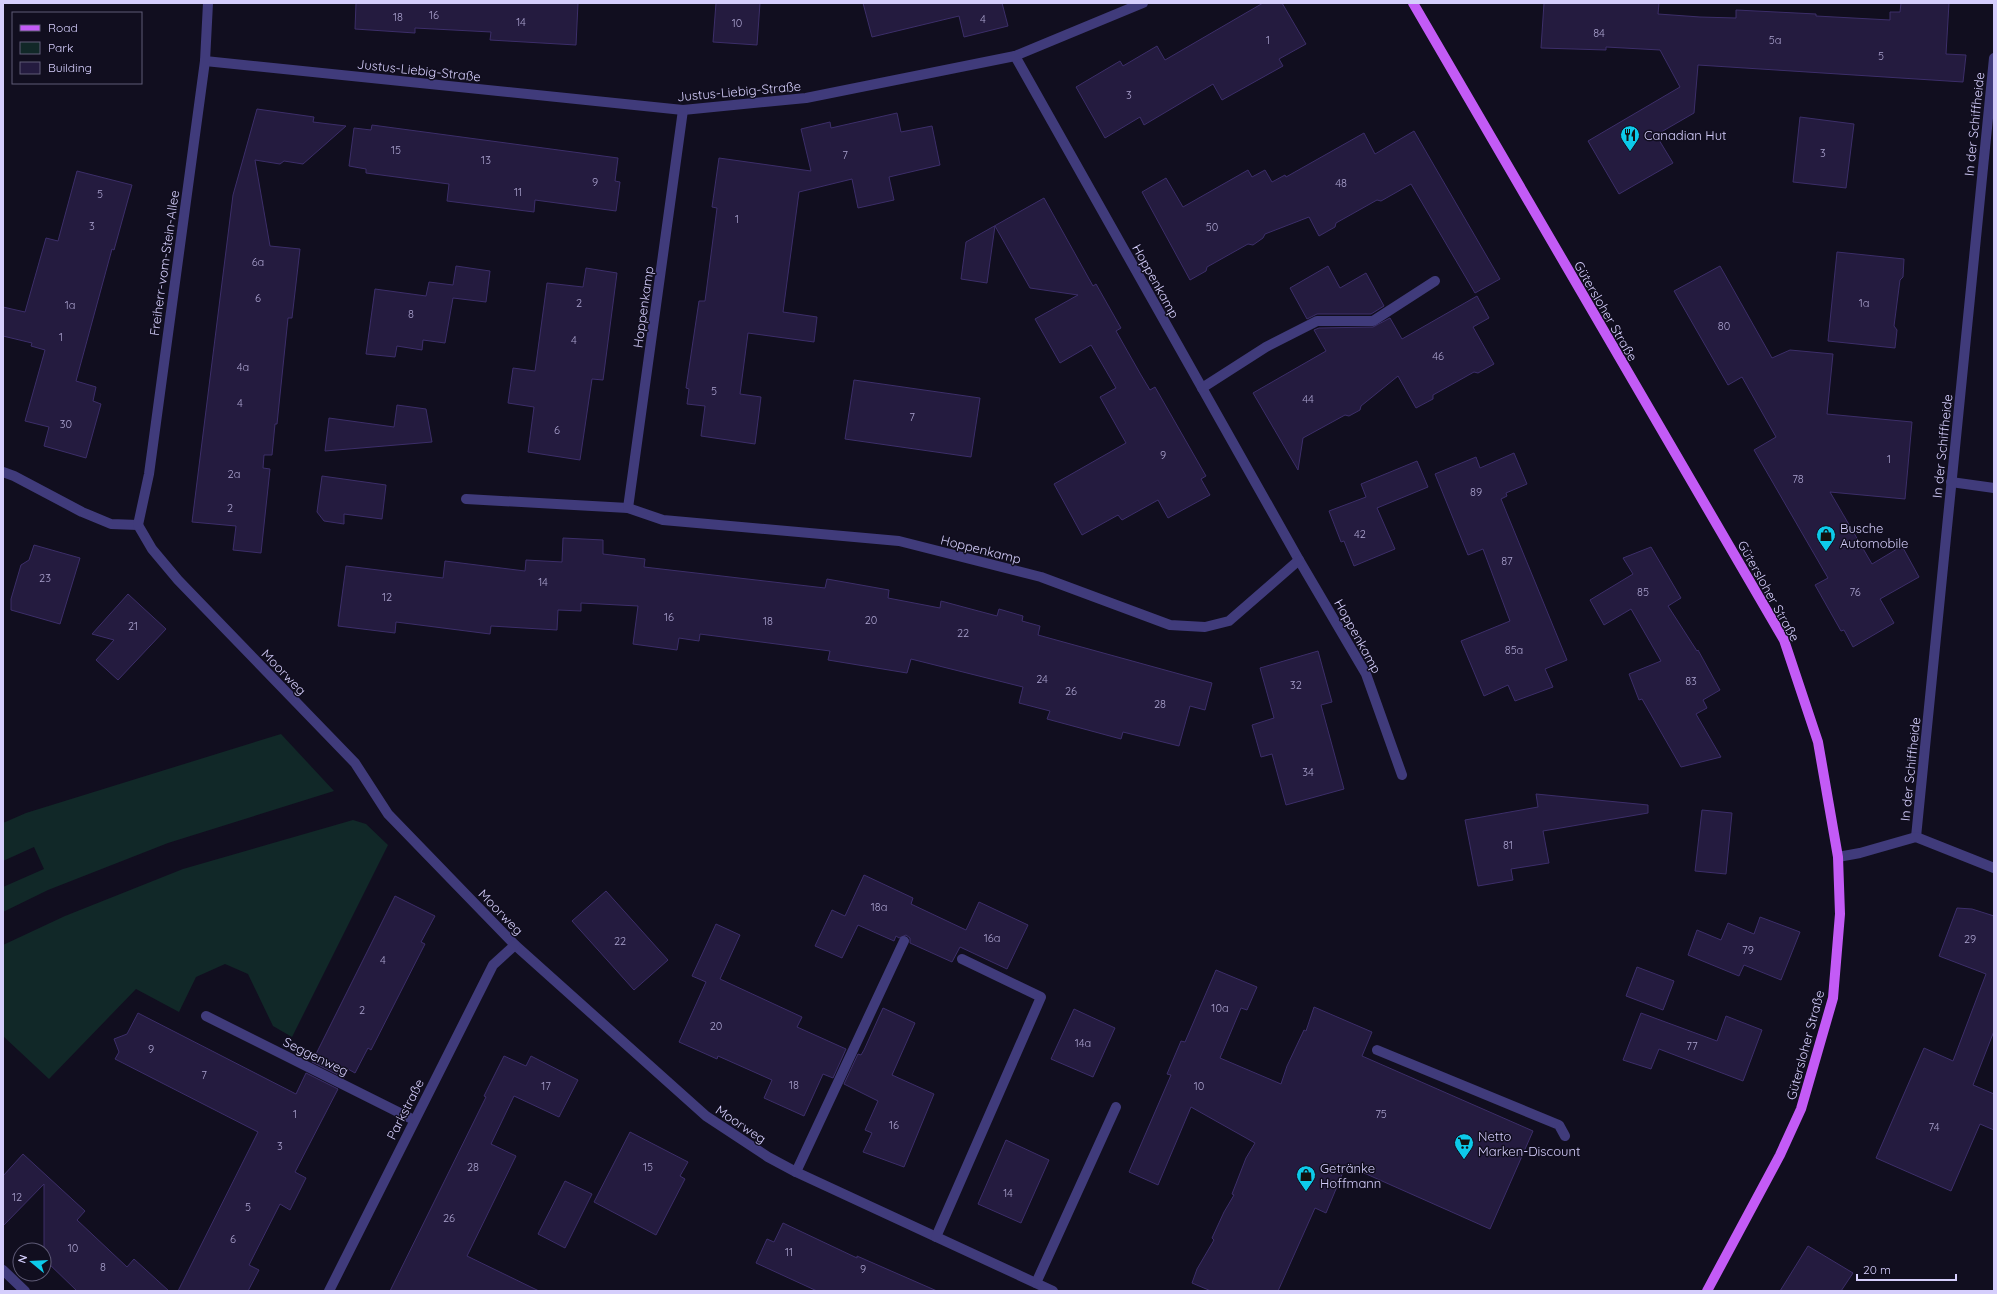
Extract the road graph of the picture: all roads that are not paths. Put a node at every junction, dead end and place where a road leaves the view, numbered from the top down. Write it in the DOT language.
graph roads {
  1 [pos="208,3"];
  2 [pos="1143,3"];
  3 [pos="1413,3"];
  4 [pos="1015,56"];
  5 [pos="1994,58"];
  6 [pos="205,61"];
  7 [pos="683,110"];
  8 [pos="1435,281"];
  9 [pos="1202,388"];
  10 [pos="3,472"];
  11 [pos="1951,482"];
  12 [pos="1994,488"];
  13 [pos="466,499"];
  14 [pos="628,508"];
  15 [pos="138,524"];
  16 [pos="1299,560"];
  17 [pos="1402,775"];
  18 [pos="1916,837"];
  19 [pos="1838,857"];
  20 [pos="1994,868"];
  21 [pos="904,941"];
  22 [pos="515,945"];
  23 [pos="962,958"];
  24 [pos="206,1016"];
  25 [pos="1377,1050"];
  26 [pos="1116,1107"];
  27 [pos="414,1120"];
  28 [pos="1566,1136"];
  29 [pos="796,1172"];
  30 [pos="936,1237"];
  31 [pos="3,1270"];
  32 [pos="1036,1283"];
  33 [pos="25,1291"];
  34 [pos="329,1291"];
  35 [pos="1053,1291"];
  36 [pos="1707,1291"];
  1 -- 6 [label="street, Freiherr-vom-Stein-Allee"];
  2 -- 4 [label="street, Justus-Liebig-Straße"];
  3 -- 19 [label="main road, Gütersloher Straße"];
  4 -- 7 [label="street, Justus-Liebig-Straße"];
  4 -- 9 [label="street, Hoppenkamp"];
  5 -- 11 [label="street, In der Schiffheide"];
  6 -- 7 [label="street, Justus-Liebig-Straße"];
  6 -- 15 [label="street, Freiherr-vom-Stein-Allee"];
  7 -- 14 [label="street, Hoppenkamp"];
  8 -- 9 [label="street"];
  9 -- 16 [label="street, Hoppenkamp"];
  10 -- 15 [label="street"];
  11 -- 12 [label="street"];
  11 -- 18 [label="street, In der Schiffheide"];
  13 -- 14 [label="street, Hoppenkamp"];
  14 -- 16 [label="street, Hoppenkamp"];
  15 -- 22 [label="street, Moorweg"];
  16 -- 17 [label="street, Hoppenkamp"];
  18 -- 19 [label="street"];
  18 -- 20 [label="street"];
  19 -- 36 [label="main road, Gütersloher Straße"];
  21 -- 29 [label="street"];
  22 -- 27 [label="street, Parkstraße"];
  22 -- 29 [label="street, Moorweg"];
  23 -- 30 [label="street"];
  24 -- 27 [label="street, Seggenweg"];
  25 -- 28 [label="street"];
  26 -- 32 [label="street"];
  27 -- 34 [label="street, Parkstraße"];
  29 -- 30 [label="street, Moorweg"];
  30 -- 32 [label="street, Moorweg"];
  31 -- 33 [label="street"];
  32 -- 35 [label="street, Moorweg"];
}
